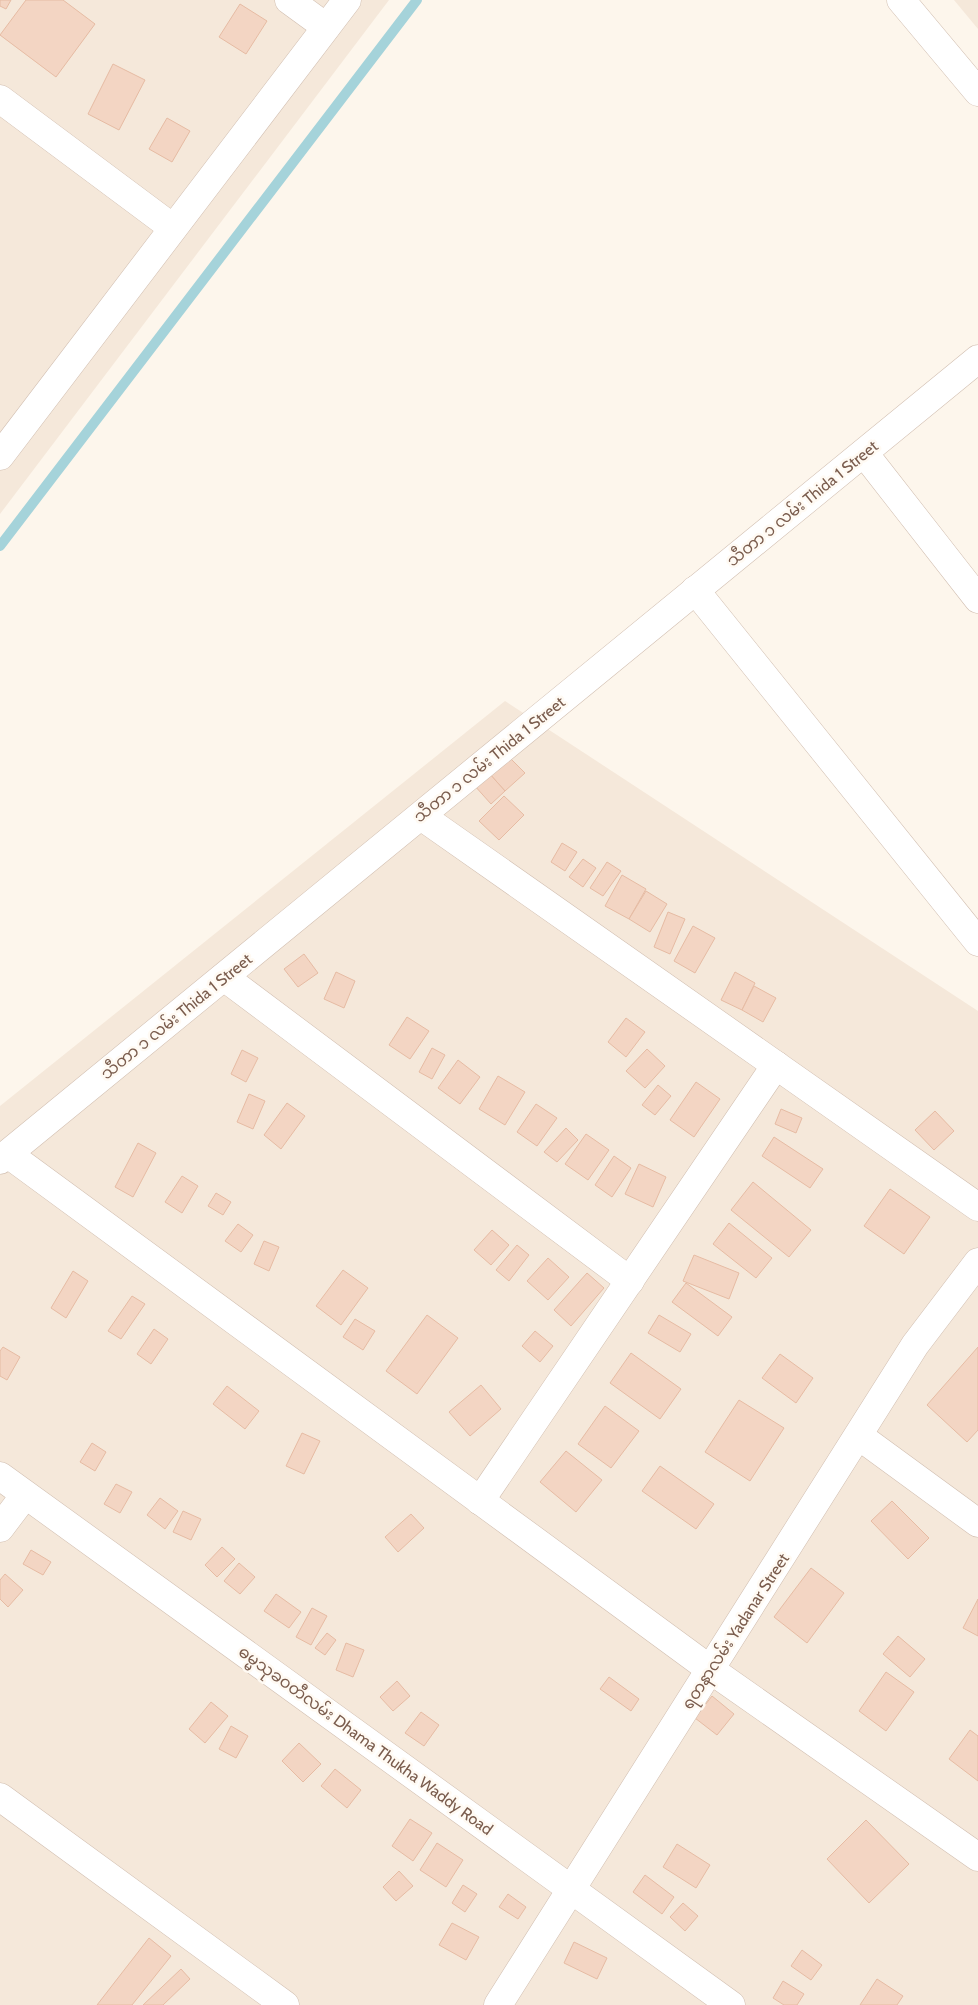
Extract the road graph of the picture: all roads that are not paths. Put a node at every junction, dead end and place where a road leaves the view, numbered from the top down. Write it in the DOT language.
graph roads {
  1 [pos="289,0"];
  2 [pos="346,0"];
  3 [pos="901,0"];
  4 [pos="326,27"];
  5 [pos="978,92"];
  6 [pos="0,99"];
  7 [pos="174,228"];
  8 [pos="978,359"];
  9 [pos="4,441"];
  10 [pos="864,453"];
  11 [pos="695,590"];
  12 [pos="978,599"];
  13 [pos="421,816"];
  14 [pos="978,942"];
  15 [pos="224,977"];
  16 [pos="776,1065"];
  17 [pos="4,1157"];
  18 [pos="978,1207"];
  19 [pos="978,1262"];
  20 [pos="630,1281"];
  21 [pos="860,1436"];
  22 [pos="0,1476"];
  23 [pos="25,1495"];
  24 [pos="480,1501"];
  25 [pos="978,1523"];
  26 [pos="0,1528"];
  27 [pos="710,1670"];
  28 [pos="0,1797"];
  29 [pos="978,1857"];
  30 [pos="572,1888"];
  31 [pos="284,2005"];
  32 [pos="498,2005"];
  33 [pos="731,2005"];
  1 -- 4 [label="street"];
  2 -- 4 [label="street"];
  3 -- 5 [label="street"];
  4 -- 7 [label="street"];
  6 -- 7 [label="street"];
  7 -- 9 [label="street"];
  8 -- 10 [label="street, သီတာ ၁ လမ်း Thida 1 Street"];
  10 -- 11 [label="street, သီတာ ၁ လမ်း Thida 1 Street"];
  10 -- 12 [label="street"];
  11 -- 13 [label="street, သီတာ ၁ လမ်း Thida 1 Street"];
  11 -- 14 [label="street"];
  13 -- 15 [label="street, သီတာ ၁ လမ်း Thida 1 Street"];
  13 -- 16 [label="street"];
  15 -- 17 [label="street, သီတာ ၁ လမ်း Thida 1 Street"];
  15 -- 20 [label="street"];
  16 -- 18 [label="street"];
  16 -- 20 [label="street"];
  17 -- 24 [label="street"];
  19 -- 21 [label="street, ရတနာလမ်း Yadanar Street"];
  20 -- 24 [label="street"];
  21 -- 25 [label="street"];
  21 -- 27 [label="street, ရတနာလမ်း Yadanar Street"];
  22 -- 23 [label="street, ဓမ္မသုခဝတီလမ်း Dhama Thukha Waddy Road"];
  23 -- 26 [label="street"];
  23 -- 30 [label="street, ဓမ္မသုခဝတီလမ်း Dhama Thukha Waddy Road"];
  24 -- 27 [label="street"];
  27 -- 29 [label="street"];
  27 -- 30 [label="street, ရတနာလမ်း Yadanar Street"];
  28 -- 31 [label="street"];
  30 -- 32 [label="street, ရတနာလမ်း Yadanar Street"];
  30 -- 33 [label="street, ဓမ္မသုခဝတီလမ်း Dhama Thukha Waddy Road"];
}
